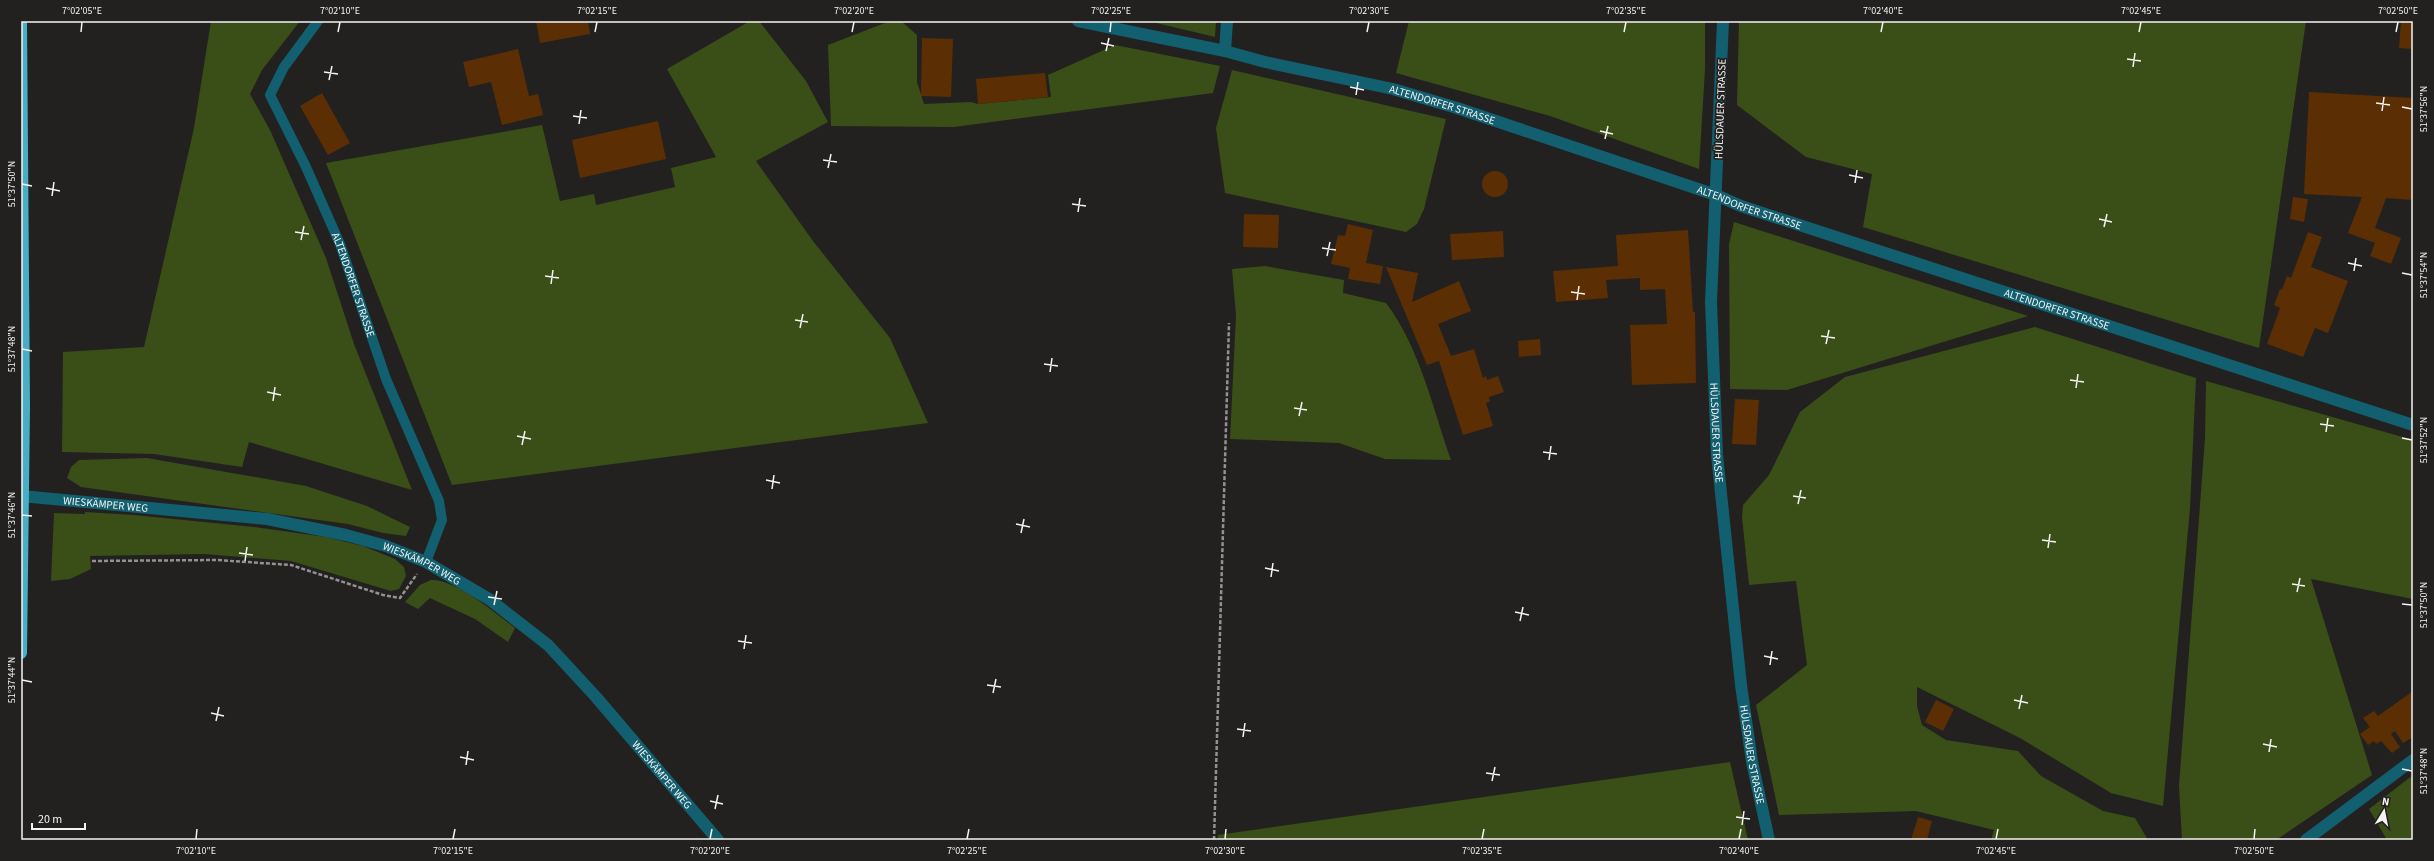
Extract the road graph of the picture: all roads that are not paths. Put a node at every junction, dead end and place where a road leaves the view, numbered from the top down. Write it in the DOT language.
graph roads {
  1 [pos="21,21"];
  2 [pos="318,21"];
  3 [pos="1078,21"];
  4 [pos="1227,21"];
  5 [pos="1723,21"];
  6 [pos="1225,51"];
  7 [pos="1716,195"];
  8 [pos="2413,425"];
  9 [pos="21,496"];
  10 [pos="426,562"];
  11 [pos="21,653"];
  12 [pos="2413,760"];
  13 [pos="718,840"];
  14 [pos="1769,840"];
  15 [pos="2306,840"];
  1 -- 11 [label="highway"];
  2 -- 10 [label="lane, ALTENDORFER STRASSE"];
  3 -- 6 [label="street, ALTENDORFER STRASSE"];
  4 -- 6 [label="street"];
  5 -- 7 [label="street, HÜLSDAUER STRASSE"];
  6 -- 7 [label="street, ALTENDORFER STRASSE"];
  7 -- 8 [label="street, ALTENDORFER STRASSE"];
  7 -- 14 [label="street, HÜLSDAUER STRASSE"];
  9 -- 10 [label="street, WIESKÄMPER WEG"];
  10 -- 13 [label="street, WIESKÄMPER WEG"];
  12 -- 15 [label="street"];
}
